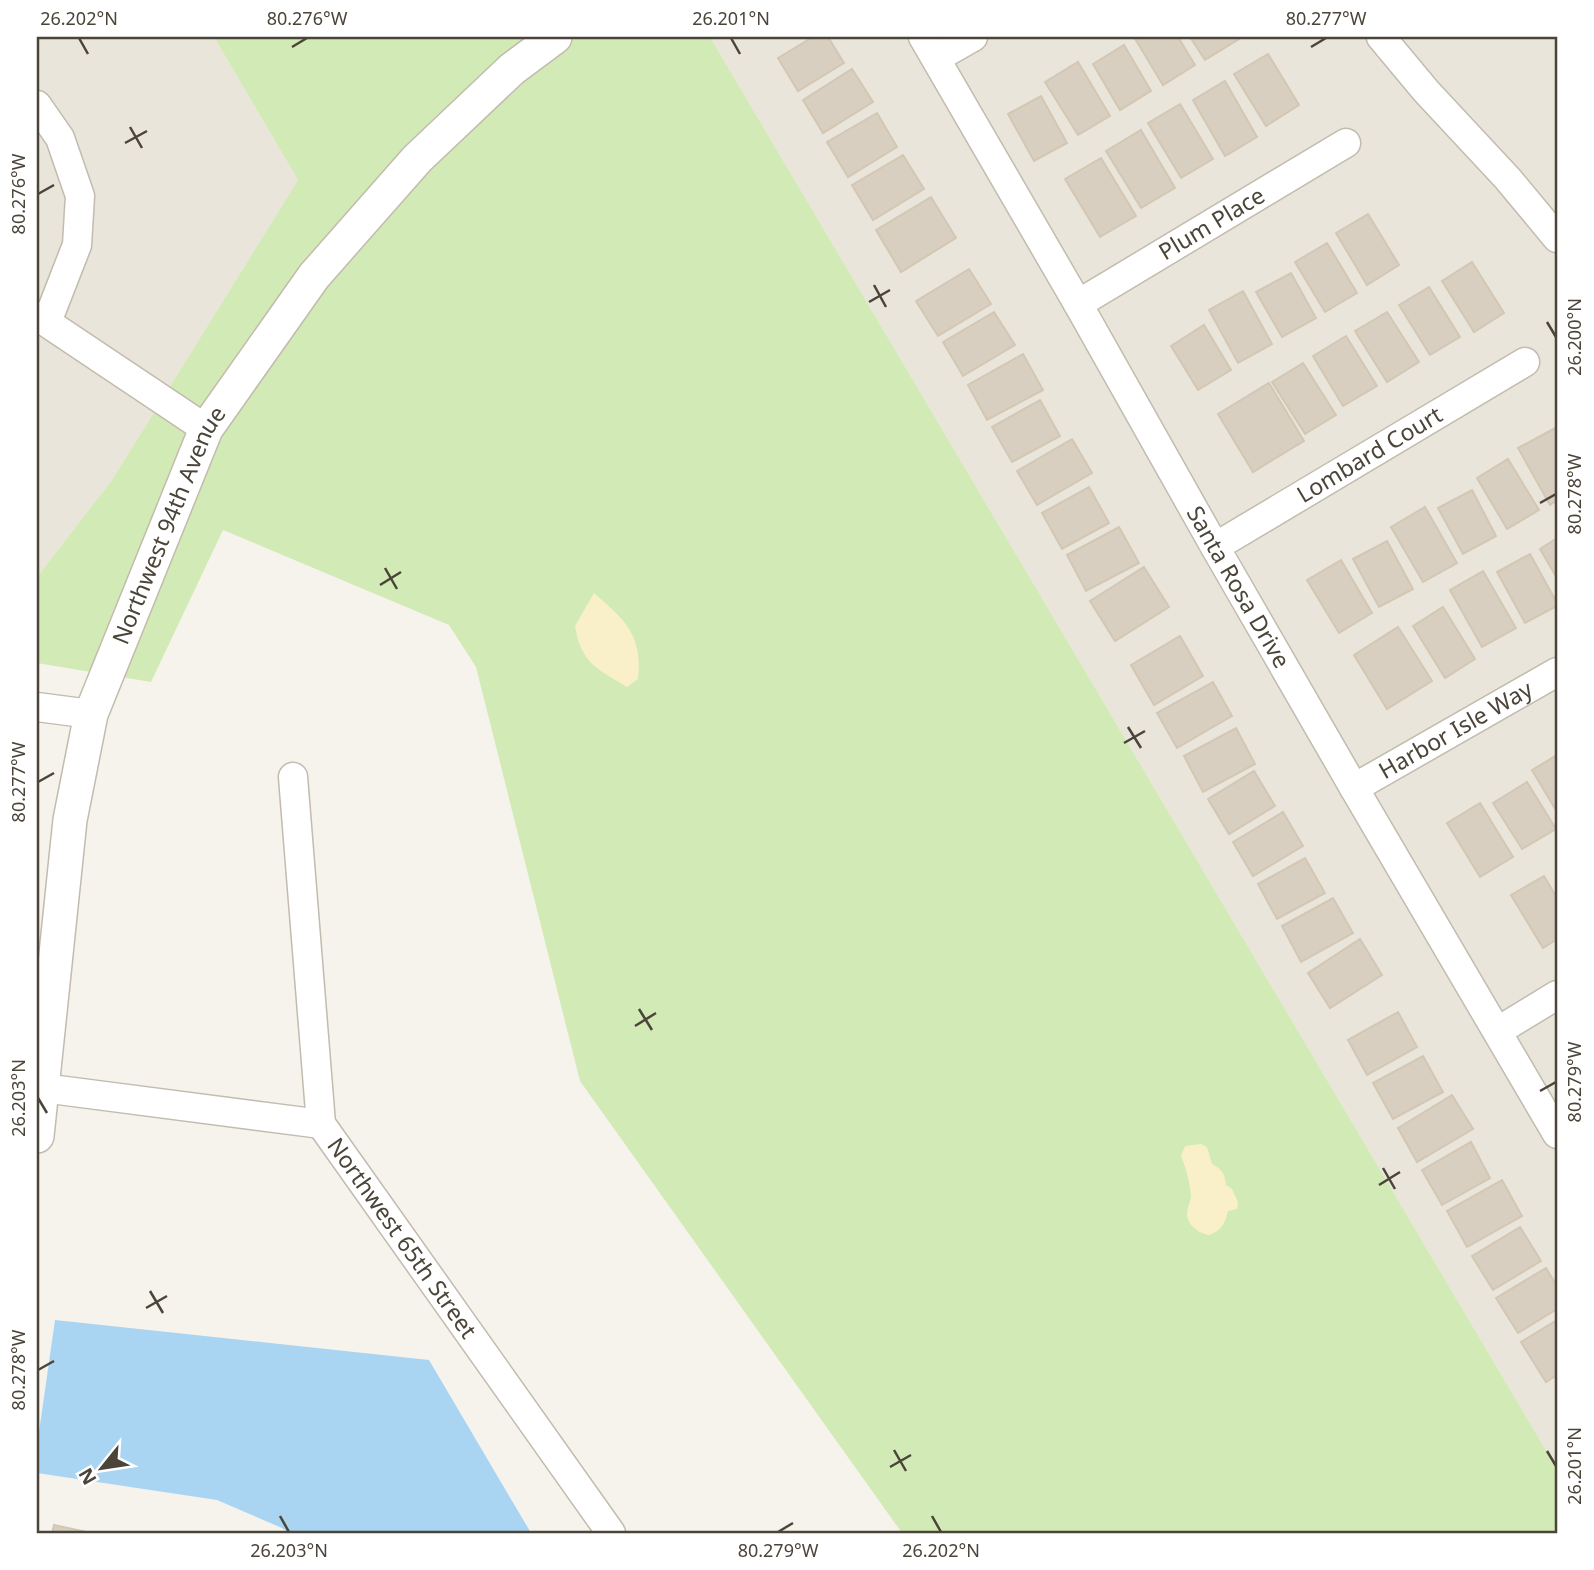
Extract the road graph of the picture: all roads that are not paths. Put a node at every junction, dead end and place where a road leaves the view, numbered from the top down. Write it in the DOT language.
graph roads {
  1 [pos="555,37"];
  2 [pos="973,37"];
  3 [pos="1381,37"];
  4 [pos="929,48"];
  5 [pos="37,105"];
  6 [pos="1346,144"];
  7 [pos="1557,239"];
  8 [pos="1078,304"];
  9 [pos="42,319"];
  10 [pos="1525,362"];
  11 [pos="206,429"];
  12 [pos="1215,547"];
  13 [pos="1557,672"];
  14 [pos="37,707"];
  15 [pos="90,713"];
  16 [pos="293,776"];
  17 [pos="1354,789"];
  18 [pos="1557,995"];
  19 [pos="1498,1031"];
  20 [pos="43,1088"];
  21 [pos="321,1124"];
  22 [pos="1557,1134"];
  23 [pos="37,1136"];
  24 [pos="611,1533"];
  1 -- 11 [label="street, Northwest 94th Avenue"];
  2 -- 4 [label="street"];
  3 -- 7 [label="street"];
  4 -- 8 [label="street, Santa Rosa Drive"];
  5 -- 9 [label="street"];
  6 -- 8 [label="street, Plum Place"];
  8 -- 12 [label="street, Santa Rosa Drive"];
  9 -- 11 [label="street"];
  10 -- 12 [label="street, Lombard Court"];
  11 -- 15 [label="street, Northwest 94th Avenue"];
  12 -- 17 [label="street, Santa Rosa Drive"];
  13 -- 17 [label="street, Harbor Isle Way"];
  14 -- 15 [label="street"];
  15 -- 20 [label="street, Northwest 94th Avenue"];
  16 -- 21 [label="street, Northwest 65th Street"];
  17 -- 19 [label="street, Santa Rosa Drive"];
  18 -- 19 [label="street"];
  19 -- 22 [label="street, Santa Rosa Drive"];
  20 -- 21 [label="street"];
  20 -- 23 [label="street, Northwest 94th Avenue"];
  21 -- 24 [label="street, Northwest 65th Street"];
}
